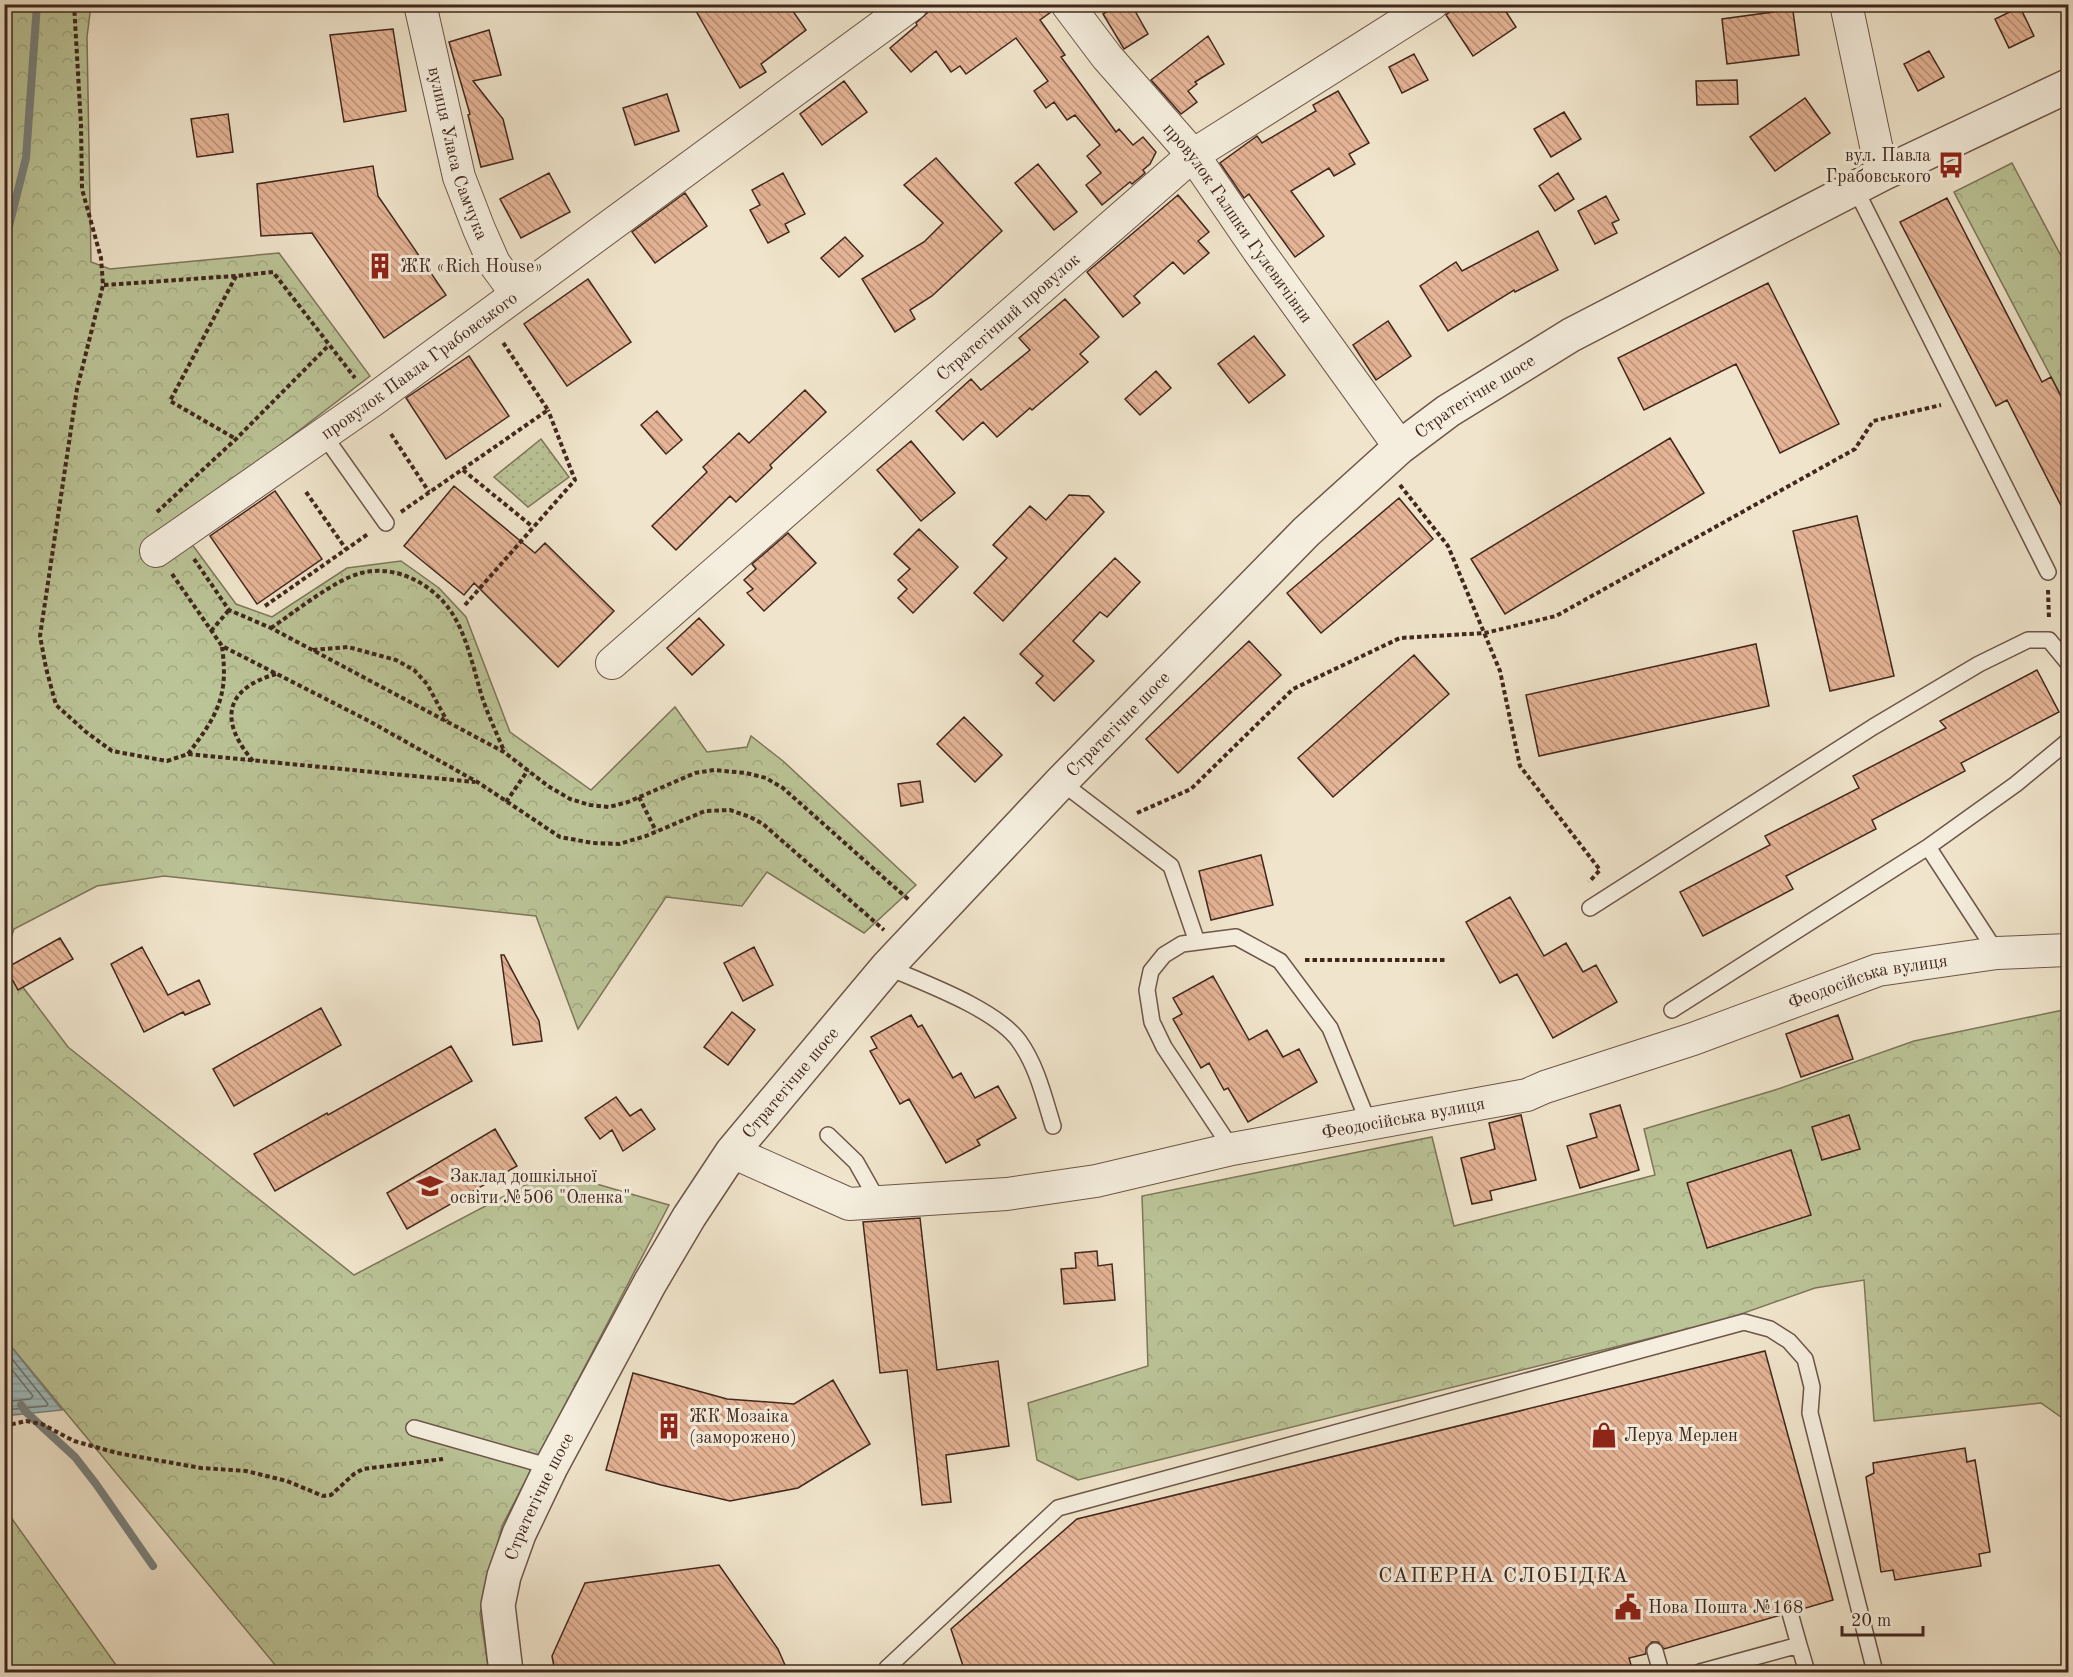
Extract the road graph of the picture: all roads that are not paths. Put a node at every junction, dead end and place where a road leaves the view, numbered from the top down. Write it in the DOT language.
graph roads {
  1 [pos="420,4"];
  2 [pos="912,4"];
  3 [pos="1067,4"];
  4 [pos="1432,4"];
  5 [pos="1846,4"];
  6 [pos="2068,86"];
  7 [pos="1194,156"];
  8 [pos="1868,181"];
  9 [pos="516,293"];
  10 [pos="323,434"];
  11 [pos="1400,447"];
  12 [pos="386,523"];
  13 [pos="167,543"];
  14 [pos="2048,572"];
  15 [pos="612,663"];
  16 [pos="2068,663"];
  17 [pos="2068,741"];
  18 [pos="1061,782"];
  19 [pos="1928,847"];
  20 [pos="1590,908"];
  21 [pos="1197,942"];
  22 [pos="2068,950"];
  23 [pos="1997,953"];
  24 [pos="896,957"];
  25 [pos="1672,1010"];
  26 [pos="1369,1124"];
  27 [pos="1053,1126"];
  28 [pos="828,1135"];
  29 [pos="1232,1149"];
  30 [pos="732,1152"];
  31 [pos="878,1201"];
  32 [pos="414,1428"];
  33 [pos="550,1467"];
  34 [pos="1790,1613"];
  35 [pos="1799,1645"];
  36 [pos="1655,1651"];
  37 [pos="506,1672"];
  38 [pos="885,1672"];
  39 [pos="1661,1672"];
  40 [pos="1700,1672"];
  41 [pos="1807,1672"];
  42 [pos="1875,1672"];
  1 -- 9 [label="street, вулиця Уласа Самчука"];
  2 -- 9 [label="street, провулок Павла Грабовського"];
  3 -- 7 [label="street, провулок Галшки Гулевичівни"];
  4 -- 7 [label="street, Стратегічний провулок"];
  5 -- 8 [label="street"];
  6 -- 8 [label="street, Стратегічне шосе"];
  7 -- 11 [label="street, провулок Галшки Гулевичівни"];
  7 -- 15 [label="street, Стратегічний провулок"];
  8 -- 11 [label="street, Стратегічне шосе"];
  8 -- 14 [label="lane"];
  9 -- 10 [label="street, провулок Павла Грабовського"];
  10 -- 12 [label="lane"];
  10 -- 13 [label="street, провулок Павла Грабовського"];
  11 -- 18 [label="street, Стратегічне шосе"];
  16 -- 20 [label="lane"];
  17 -- 19 [label="lane"];
  18 -- 21 [label="lane"];
  18 -- 24 [label="street, Стратегічне шосе"];
  19 -- 23 [label="lane"];
  19 -- 25 [label="lane"];
  21 -- 26 [label="lane"];
  21 -- 29 [label="lane"];
  22 -- 23 [label="street, Феодосійська вулиця"];
  23 -- 26 [label="street, Феодосійська вулиця"];
  24 -- 27 [label="lane"];
  24 -- 30 [label="street, Стратегічне шосе"];
  26 -- 29 [label="street, Феодосійська вулиця"];
  28 -- 31 [label="lane"];
  29 -- 31 [label="street, Феодосійська вулиця"];
  30 -- 31 [label="street, Феодосійська вулиця"];
  30 -- 33 [label="street, Стратегічне шосе"];
  32 -- 33 [label="lane"];
  33 -- 37 [label="street, Стратегічне шосе"];
  34 -- 35 [label="lane"];
  35 -- 40 [label="lane"];
  35 -- 41 [label="lane"];
  36 -- 39 [label="lane"];
  38 -- 42 [label="lane"];
}
